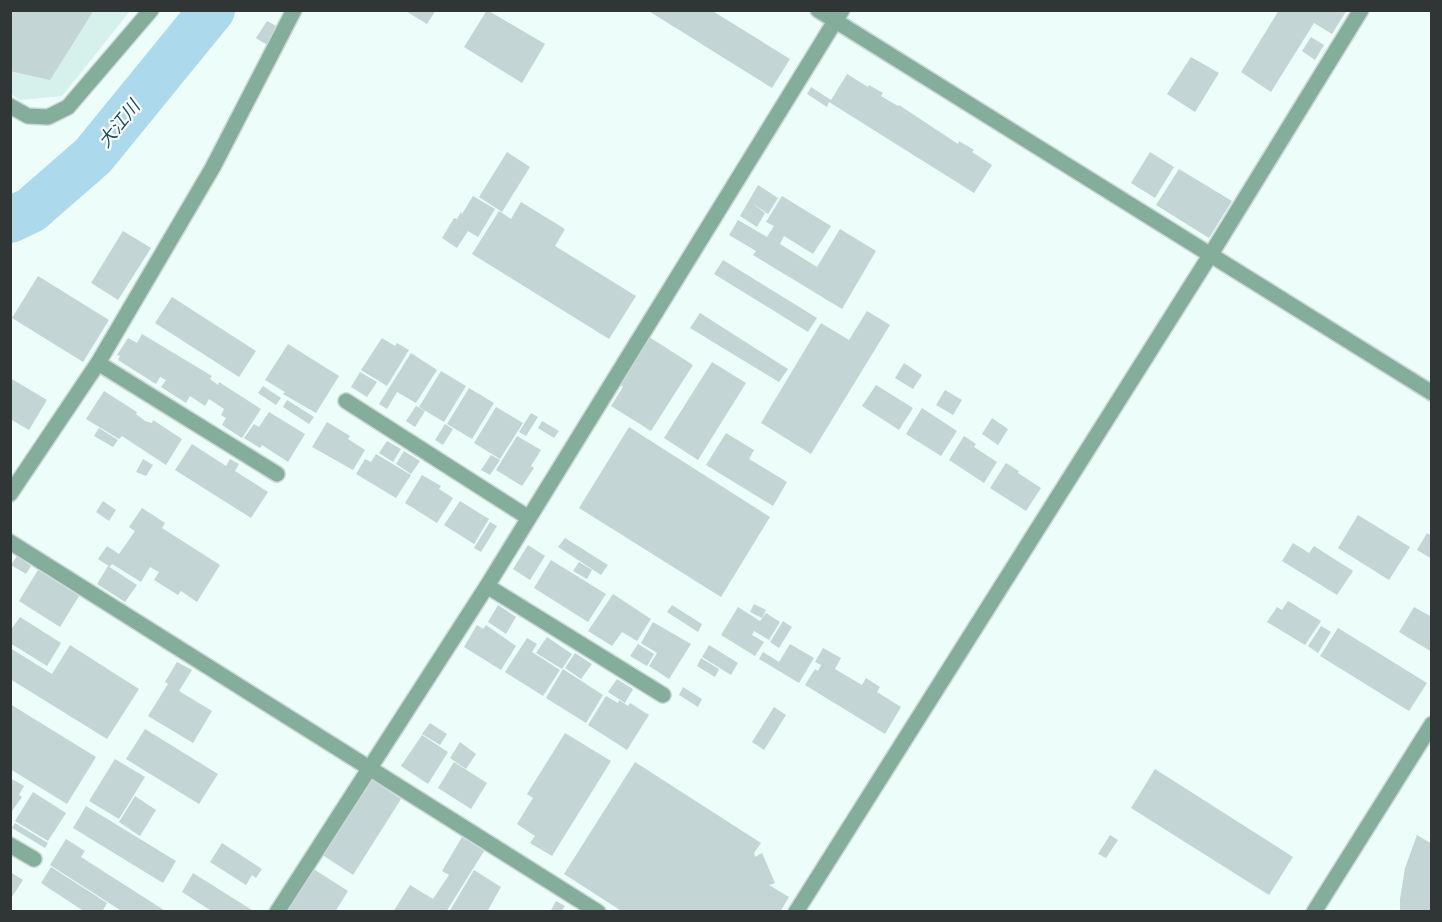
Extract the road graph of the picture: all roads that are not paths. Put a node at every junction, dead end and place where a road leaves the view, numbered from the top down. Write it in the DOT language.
graph roads {
  1 [pos="151,10"];
  2 [pos="294,10"];
  3 [pos="818,10"];
  4 [pos="1361,10"];
  5 [pos="839,16"];
  6 [pos="10,106"];
  7 [pos="1211,254"];
  8 [pos="98,363"];
  9 [pos="1431,393"];
  10 [pos="346,401"];
  11 [pos="277,474"];
  12 [pos="10,494"];
  13 [pos="529,518"];
  14 [pos="10,542"];
  15 [pos="487,586"];
  16 [pos="663,695"];
  17 [pos="1431,724"];
  18 [pos="369,767"];
  19 [pos="10,844"];
  20 [pos="34,859"];
  21 [pos="277,912"];
  22 [pos="598,912"];
  23 [pos="796,912"];
  24 [pos="1314,912"];
  1 -- 6 [label="street"];
  2 -- 8 [label="street"];
  3 -- 5 [label="street"];
  4 -- 7 [label="street"];
  5 -- 7 [label="street"];
  5 -- 13 [label="street"];
  7 -- 9 [label="street"];
  7 -- 23 [label="street"];
  8 -- 11 [label="street"];
  8 -- 12 [label="street"];
  10 -- 13 [label="street"];
  13 -- 15 [label="street"];
  14 -- 18 [label="street"];
  15 -- 16 [label="street"];
  15 -- 18 [label="street"];
  17 -- 24 [label="street"];
  18 -- 21 [label="street"];
  18 -- 22 [label="street"];
  19 -- 20 [label="street"];
}
